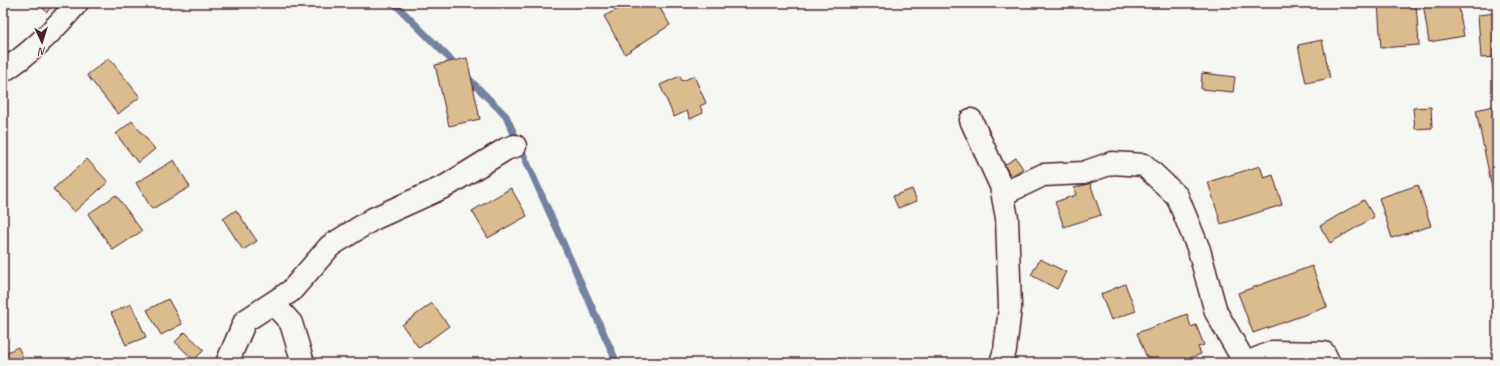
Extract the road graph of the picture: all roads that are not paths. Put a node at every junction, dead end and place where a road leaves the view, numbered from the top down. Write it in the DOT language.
graph roads {
  1 [pos="77,3"];
  2 [pos="3,71"];
  3 [pos="971,120"];
  4 [pos="515,146"];
  5 [pos="1003,194"];
  6 [pos="273,303"];
  7 [pos="227,363"];
  8 [pos="303,363"];
  9 [pos="1001,363"];
  10 [pos="1246,363"];
  11 [pos="1329,363"];
  1 -- 2 [label="street"];
  3 -- 5 [label="street"];
  4 -- 6 [label="street"];
  5 -- 9 [label="street"];
  5 -- 10 [label="street"];
  6 -- 7 [label="street"];
  6 -- 8 [label="street"];
  10 -- 11 [label="street"];
}
